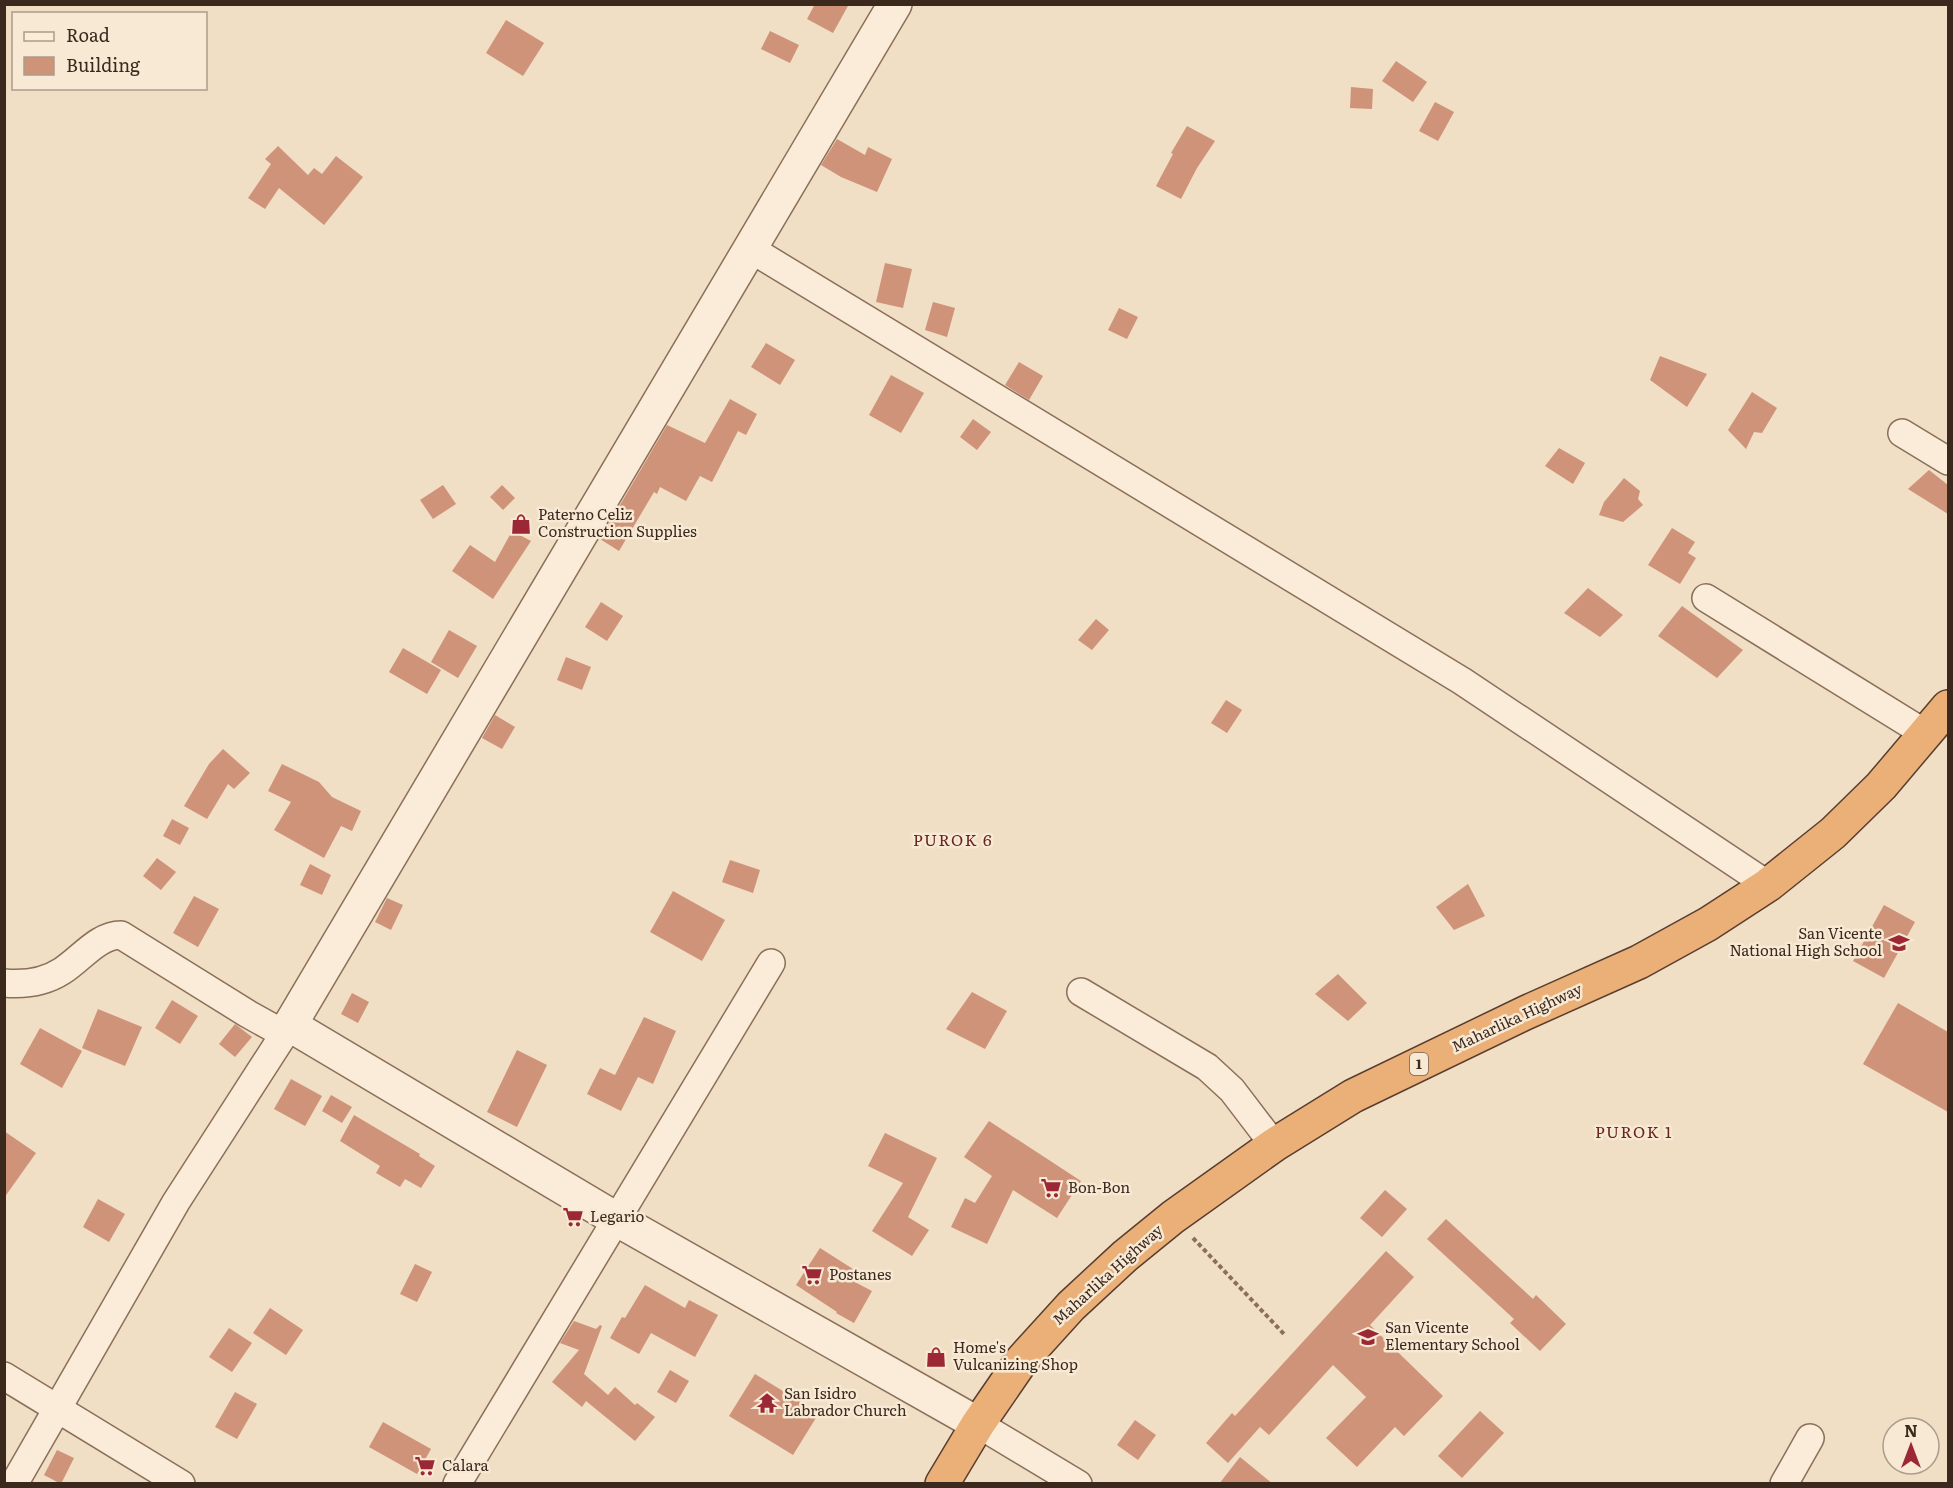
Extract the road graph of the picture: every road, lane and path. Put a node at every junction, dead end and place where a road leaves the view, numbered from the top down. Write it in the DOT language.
graph roads {
  1 [pos="895,4"];
  2 [pos="749,249"];
  3 [pos="1902,433"];
  4 [pos="1948,461"];
  5 [pos="1706,598"];
  6 [pos="1948,708"];
  7 [pos="1926,734"];
  8 [pos="1768,885"];
  9 [pos="771,963"];
  10 [pos="4,983"];
  11 [pos="1081,992"];
  12 [pos="287,1029"];
  13 [pos="1274,1145"];
  14 [pos="616,1219"];
  15 [pos="1193,1238"];
  16 [pos="1284,1334"];
  17 [pos="4,1376"];
  18 [pos="59,1408"];
  19 [pos="978,1424"];
  20 [pos="1810,1438"];
  21 [pos="14,1484"];
  22 [pos="181,1484"];
  23 [pos="457,1484"];
  24 [pos="942,1484"];
  25 [pos="1078,1484"];
  26 [pos="1784,1484"];
  1 -- 2 [label="street"];
  2 -- 8 [label="street"];
  2 -- 12 [label="street"];
  3 -- 4 [label="street"];
  5 -- 7 [label="street"];
  6 -- 7 [label="highway, Maharlika Highway / 1"];
  7 -- 8 [label="highway, Maharlika Highway / 1"];
  8 -- 13 [label="highway, Maharlika Highway / 1"];
  9 -- 14 [label="street"];
  10 -- 12 [label="street"];
  11 -- 13 [label="street"];
  12 -- 14 [label="street"];
  12 -- 18 [label="street"];
  13 -- 19 [label="highway, Maharlika Highway / 1"];
  14 -- 19 [label="street"];
  14 -- 23 [label="street"];
  15 -- 16 [label="path"];
  17 -- 18 [label="street"];
  18 -- 21 [label="street"];
  18 -- 22 [label="street"];
  19 -- 24 [label="highway, Maharlika Highway / 1"];
  19 -- 25 [label="street"];
  20 -- 26 [label="street"];
}
